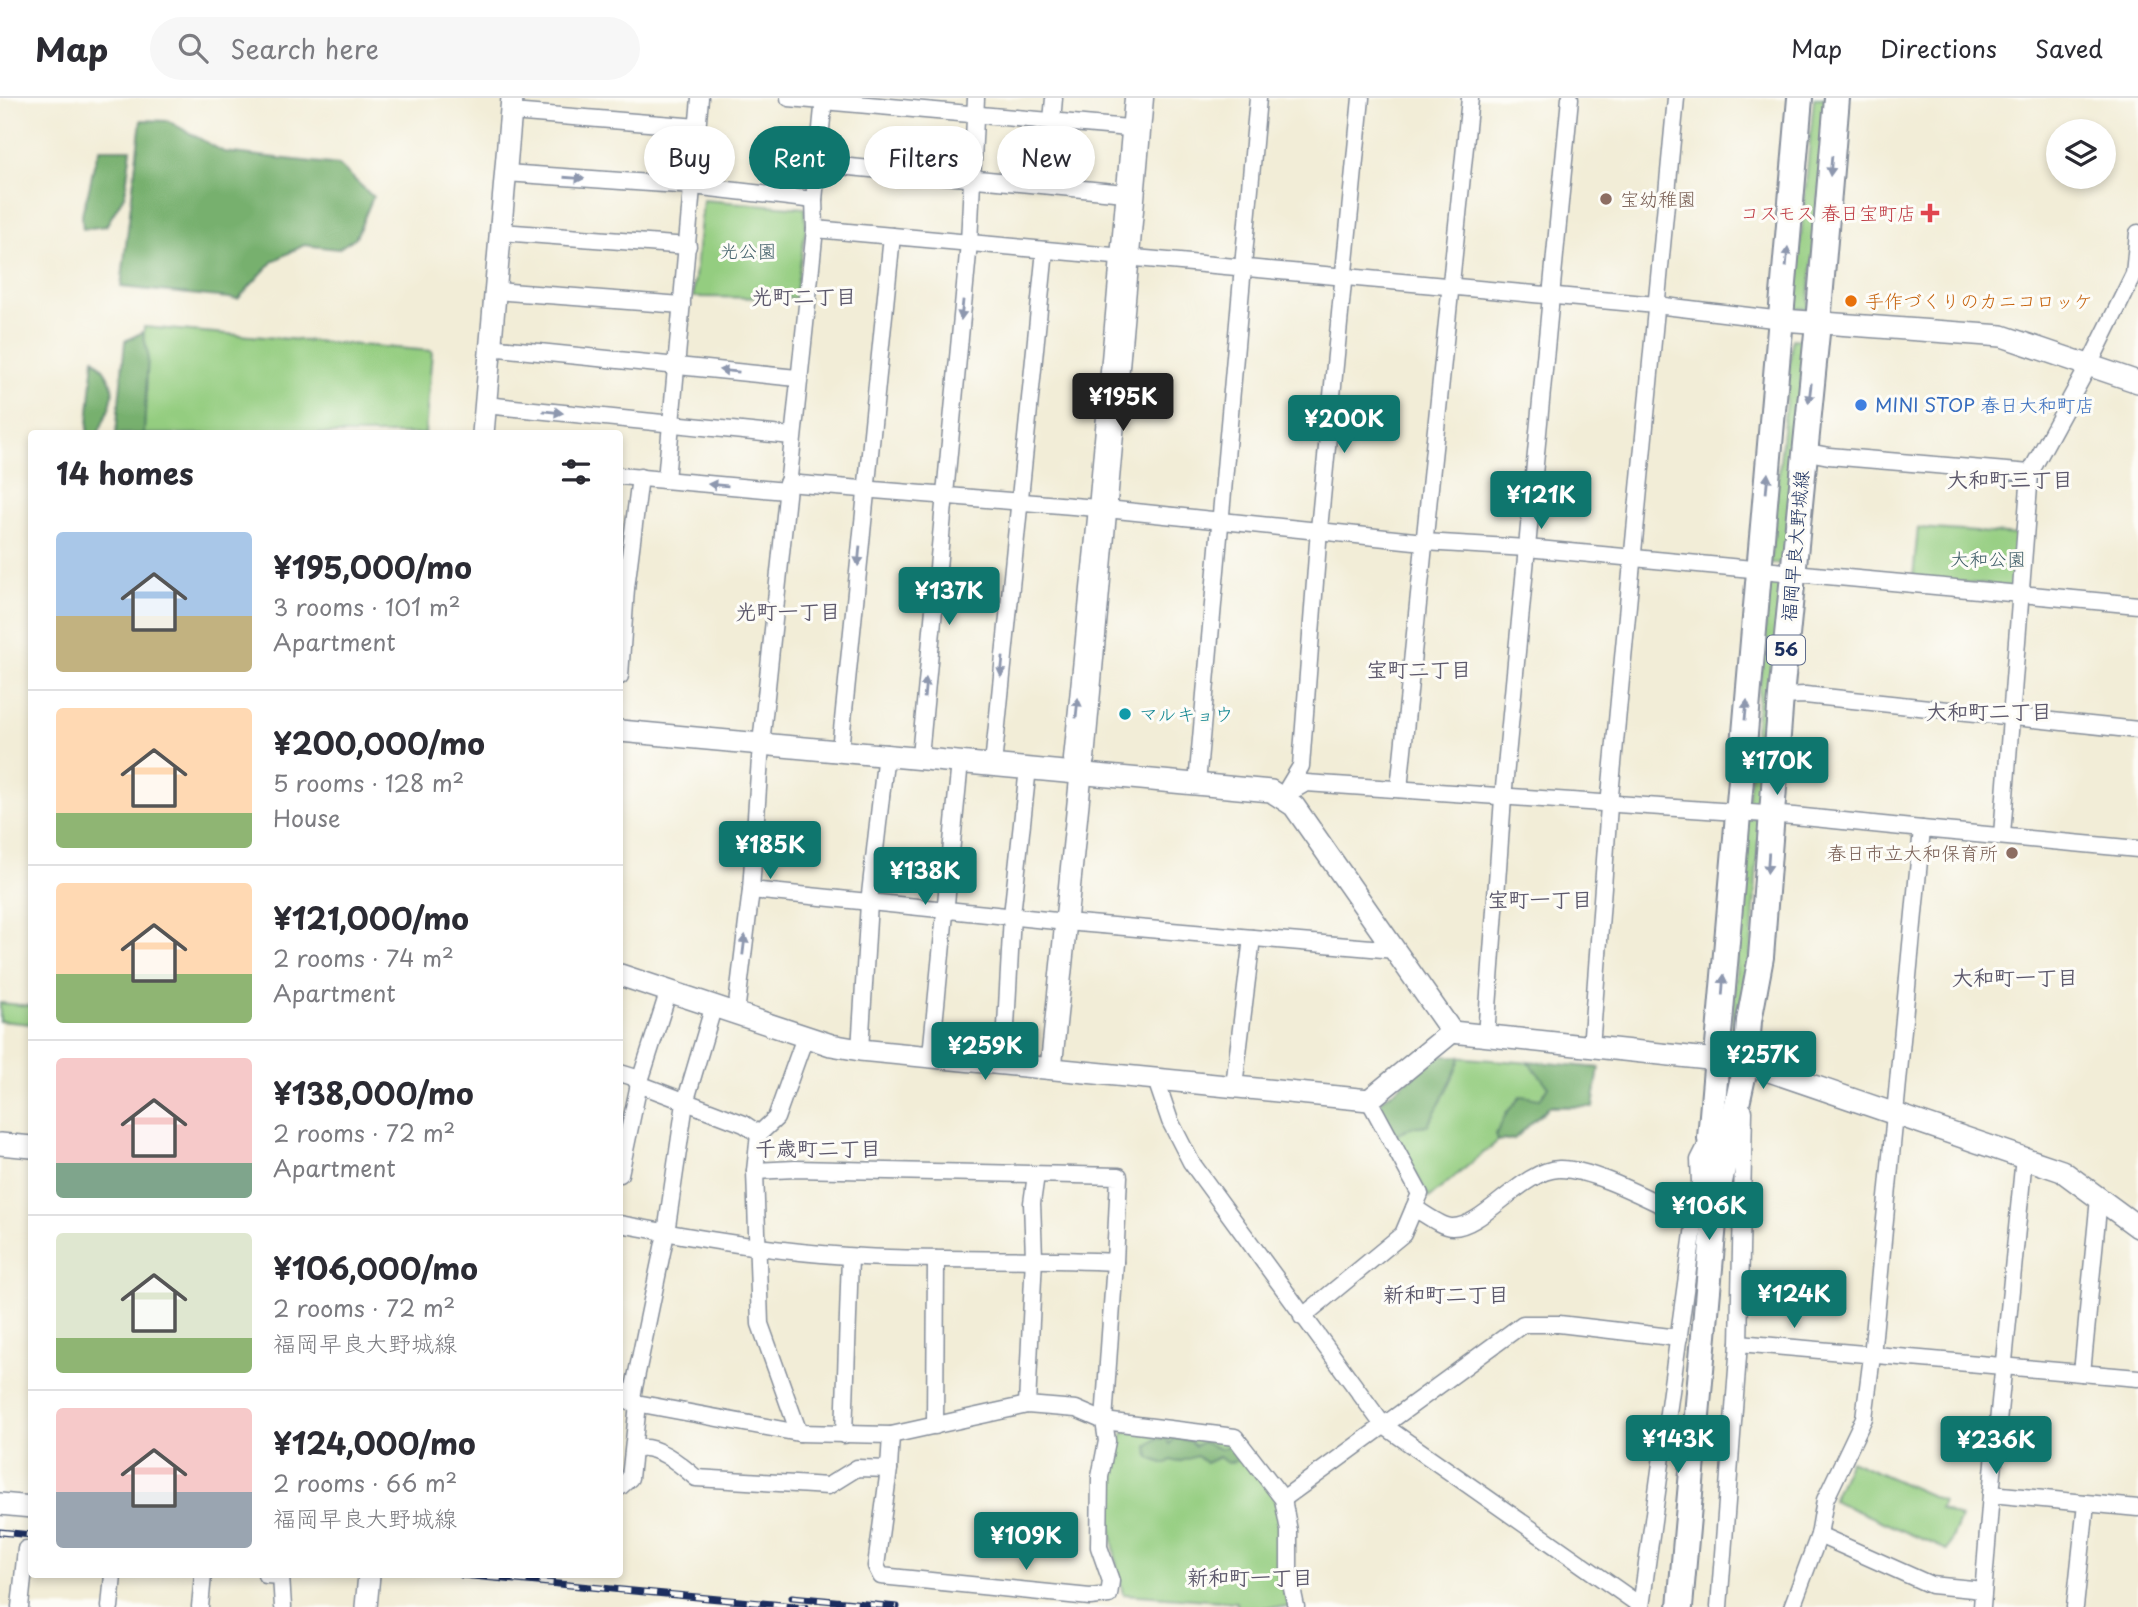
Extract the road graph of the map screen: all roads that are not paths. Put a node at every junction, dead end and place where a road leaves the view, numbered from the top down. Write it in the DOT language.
graph roads {
  1 [pos="701,98"];
  2 [pos="789,98"];
  3 [pos="1054,98"];
  4 [pos="1133,98"];
  5 [pos="1146,98"];
  6 [pos="1258,98"];
  7 [pos="1361,98"];
  8 [pos="1470,98"];
  9 [pos="1570,98"];
  10 [pos="1676,98"];
  11 [pos="1800,98"];
  12 [pos="1837,98"];
  13 [pos="824,100"];
  14 [pos="898,103"];
  15 [pos="512,105"];
  16 [pos="975,106"];
  17 [pos="1052,121"];
  18 [pos="690,126"];
  19 [pos="698,126"];
  20 [pos="822,126"];
  21 [pos="974,126"];
  22 [pos="1136,129"];
  23 [pos="506,173"];
  24 [pos="983,179"];
  25 [pos="644,183"];
  26 [pos="693,189"];
  27 [pos="719,189"];
  28 [pos="815,189"];
  29 [pos="970,189"];
  30 [pos="1125,193"];
  31 [pos="814,200"];
  32 [pos="815,229"];
  33 [pos="501,232"];
  34 [pos="2138,233"];
  35 [pos="892,236"];
  36 [pos="969,243"];
  37 [pos="688,246"];
  38 [pos="1045,250"];
  39 [pos="1126,257"];
  40 [pos="1242,267"];
  41 [pos="2136,274"];
  42 [pos="1342,276"];
  43 [pos="1449,286"];
  44 [pos="495,290"];
  45 [pos="1550,295"];
  46 [pos="682,305"];
  47 [pos="1656,305"];
  48 [pos="1782,320"];
  49 [pos="1818,323"];
  50 [pos="489,347"];
  51 [pos="677,365"];
  52 [pos="2089,365"];
  53 [pos="797,378"];
  54 [pos="2138,382"];
  55 [pos="485,405"];
  56 [pos="672,424"];
  57 [pos="483,430"];
  58 [pos="792,436"];
  59 [pos="1804,451"];
  60 [pos="2030,473"];
  61 [pos="623,476"];
  62 [pos="640,477"];
  63 [pos="666,480"];
  64 [pos="787,487"];
  65 [pos="865,488"];
  66 [pos="942,495"];
  67 [pos="1019,502"];
  68 [pos="1103,509"];
  69 [pos="1218,521"];
  70 [pos="1319,529"];
  71 [pos="1424,542"];
  72 [pos="1527,548"];
  73 [pos="1632,559"];
  74 [pos="1759,570"];
  75 [pos="1794,573"];
  76 [pos="623,588"];
  77 [pos="2022,595"];
  78 [pos="2138,605"];
  79 [pos="1781,696"];
  80 [pos="2012,718"];
  81 [pos="2138,730"];
  82 [pos="623,731"];
  83 [pos="761,744"];
  84 [pos="840,750"];
  85 [pos="886,753"];
  86 [pos="920,756"];
  87 [pos="960,762"];
  88 [pos="993,765"];
  89 [pos="1028,768"];
  90 [pos="1081,774"];
  91 [pos="1197,784"];
  92 [pos="1399,789"];
  93 [pos="1283,796"];
  94 [pos="1503,798"];
  95 [pos="1609,806"];
  96 [pos="1736,814"];
  97 [pos="1771,815"];
  98 [pos="1922,829"];
  99 [pos="2002,835"];
  100 [pos="2138,849"];
  101 [pos="751,890"];
  102 [pos="869,903"];
  103 [pos="943,910"];
  104 [pos="1012,915"];
  105 [pos="1066,922"];
  106 [pos="1252,938"];
  107 [pos="1395,950"];
  108 [pos="623,976"];
  109 [pos="669,990"];
  110 [pos="714,1006"];
  111 [pos="736,1013"];
  112 [pos="1452,1032"];
  113 [pos="1486,1036"];
  114 [pos="805,1037"];
  115 [pos="1591,1048"];
  116 [pos="860,1050"];
  117 [pos="931,1055"];
  118 [pos="1717,1060"];
  119 [pos="1004,1063"];
  120 [pos="1746,1063"];
  121 [pos="1051,1068"];
  122 [pos="623,1074"];
  123 [pos="1156,1080"];
  124 [pos="639,1084"];
  125 [pos="1234,1086"];
  126 [pos="1369,1100"];
  127 [pos="685,1103"];
  128 [pos="1895,1114"];
  129 [pos="759,1134"];
  130 [pos="1710,1138"];
  131 [pos="0,1144"];
  132 [pos="28,1147"];
  133 [pos="2024,1157"];
  134 [pos="623,1160"];
  135 [pos="755,1171"];
  136 [pos="1036,1175"];
  137 [pos="2099,1198"];
  138 [pos="1716,1200"];
  139 [pos="1414,1208"];
  140 [pos="1693,1220"];
  141 [pos="623,1225"];
  142 [pos="2138,1227"];
  143 [pos="666,1233"];
  144 [pos="756,1249"];
  145 [pos="850,1257"];
  146 [pos="1034,1257"];
  147 [pos="936,1259"];
  148 [pos="1115,1262"];
  149 [pos="1302,1317"];
  150 [pos="1679,1338"];
  151 [pos="1739,1343"];
  152 [pos="1872,1356"];
  153 [pos="2003,1367"];
  154 [pos="2082,1373"];
  155 [pos="2138,1378"];
  156 [pos="630,1402"];
  157 [pos="1027,1405"];
  158 [pos="1104,1421"];
  159 [pos="1383,1425"];
  160 [pos="935,1426"];
  161 [pos="799,1433"];
  162 [pos="844,1435"];
  163 [pos="891,1435"];
  164 [pos="634,1450"];
  165 [pos="888,1469"];
  166 [pos="623,1485"];
  167 [pos="1991,1494"];
  168 [pos="1283,1499"];
  169 [pos="0,1504"];
  170 [pos="2086,1504"];
  171 [pos="28,1507"];
  172 [pos="2138,1508"];
  173 [pos="1819,1535"];
  174 [pos="28,1549"];
  175 [pos="113,1578"];
  176 [pos="203,1578"];
  177 [pos="281,1578"];
  178 [pos="369,1578"];
  179 [pos="1983,1590"];
  180 [pos="1641,1606"];
  181 [pos="20,1607"];
  182 [pos="110,1607"];
  183 [pos="200,1607"];
  184 [pos="283,1607"];
  185 [pos="366,1607"];
  186 [pos="1296,1607"];
  187 [pos="1680,1607"];
  188 [pos="1720,1607"];
  189 [pos="1792,1607"];
  190 [pos="1982,1607"];
  191 [pos="2075,1607"];
  1 -- 19 [label="street"];
  2 -- 13 [label="street"];
  3 -- 17 [label="street"];
  4 -- 22 [label="street"];
  5 -- 22 [label="street"];
  6 -- 40 [label="street"];
  7 -- 42 [label="street"];
  8 -- 43 [label="street"];
  9 -- 45 [label="street"];
  10 -- 47 [label="street"];
  48 -- 11 [label="main road, 福岡早良大野城線 / 56, one-way"];
  12 -- 49 [label="main road, 福岡早良大野城線 / 56, one-way"];
  13 -- 14 [label="street"];
  13 -- 20 [label="street"];
  14 -- 16 [label="street"];
  15 -- 18 [label="street"];
  15 -- 23 [label="street"];
  16 -- 17 [label="street"];
  16 -- 21 [label="street"];
  17 -- 22 [label="street"];
  22 -- 30 [label="street"];
  22 -- 39 [label="street"];
  23 -- 25 [label="street, one-way"];
  23 -- 33 [label="street"];
  24 -- 30 [label="street"];
  26 -- 37 [label="street"];
  27 -- 31 [label="street"];
  28 -- 31 [label="street"];
  29 -- 36 [label="street"];
  30 -- 39 [label="street"];
  31 -- 32 [label="street"];
  32 -- 35 [label="street"];
  32 -- 53 [label="street"];
  33 -- 37 [label="street"];
  33 -- 44 [label="street"];
  34 -- 41 [label="street"];
  35 -- 36 [label="street"];
  35 -- 65 [label="street"];
  36 -- 38 [label="street"];
  36 -- 66 [label="street, one-way"];
  37 -- 46 [label="street"];
  38 -- 39 [label="street"];
  38 -- 67 [label="street"];
  39 -- 40 [label="street"];
  39 -- 68 [label="street"];
  40 -- 42 [label="street"];
  40 -- 69 [label="street"];
  41 -- 52 [label="street"];
  42 -- 43 [label="street"];
  42 -- 70 [label="street"];
  43 -- 45 [label="street"];
  43 -- 71 [label="street"];
  44 -- 46 [label="street"];
  44 -- 50 [label="street"];
  45 -- 47 [label="street"];
  45 -- 72 [label="street"];
  46 -- 51 [label="street"];
  47 -- 48 [label="street"];
  47 -- 73 [label="street"];
  48 -- 49 [label="street"];
  74 -- 48 [label="main road, 福岡早良大野城線 / 56, one-way"];
  49 -- 52 [label="street"];
  49 -- 59 [label="main road, 福岡早良大野城線 / 56, one-way"];
  50 -- 51 [label="street"];
  50 -- 55 [label="street"];
  53 -- 51 [label="street, one-way"];
  51 -- 56 [label="street"];
  52 -- 54 [label="street"];
  52 -- 60 [label="street"];
  53 -- 58 [label="street"];
  55 -- 56 [label="street, one-way"];
  55 -- 57 [label="street"];
  56 -- 58 [label="street"];
  56 -- 63 [label="street"];
  58 -- 64 [label="street"];
  59 -- 60 [label="street"];
  59 -- 75 [label="main road, 福岡早良大野城線 / 56"];
  60 -- 77 [label="street"];
  61 -- 62 [label="street"];
  62 -- 63 [label="street"];
  62 -- 76 [label="street"];
  64 -- 63 [label="street, one-way"];
  64 -- 65 [label="street"];
  64 -- 83 [label="street"];
  65 -- 66 [label="street"];
  65 -- 84 [label="street, one-way"];
  66 -- 67 [label="street"];
  86 -- 66 [label="street, one-way"];
  67 -- 68 [label="street"];
  67 -- 88 [label="street, one-way"];
  68 -- 69 [label="street"];
  68 -- 90 [label="street"];
  69 -- 70 [label="street"];
  69 -- 91 [label="street"];
  70 -- 71 [label="street"];
  70 -- 93 [label="street"];
  71 -- 72 [label="street"];
  71 -- 92 [label="street"];
  72 -- 73 [label="street"];
  72 -- 94 [label="street"];
  73 -- 74 [label="street"];
  73 -- 95 [label="street"];
  74 -- 75 [label="street"];
  96 -- 74 [label="main road, 福岡早良大野城線 / 56, one-way"];
  75 -- 77 [label="street"];
  75 -- 79 [label="main road, 福岡早良大野城線 / 56"];
  77 -- 78 [label="street"];
  77 -- 80 [label="street"];
  79 -- 80 [label="street"];
  79 -- 97 [label="main road, 福岡早良大野城線 / 56"];
  80 -- 81 [label="street"];
  80 -- 99 [label="street"];
  82 -- 83 [label="street"];
  83 -- 84 [label="street"];
  83 -- 101 [label="street"];
  84 -- 85 [label="street"];
  85 -- 86 [label="street"];
  85 -- 102 [label="street"];
  86 -- 87 [label="street"];
  87 -- 88 [label="street"];
  87 -- 103 [label="street"];
  88 -- 89 [label="street"];
  89 -- 90 [label="street"];
  89 -- 104 [label="street"];
  90 -- 91 [label="street"];
  90 -- 105 [label="street"];
  91 -- 93 [label="street"];
  92 -- 93 [label="street"];
  92 -- 94 [label="street"];
  93 -- 107 [label="street"];
  94 -- 95 [label="street"];
  94 -- 113 [label="street"];
  95 -- 96 [label="street"];
  95 -- 115 [label="street"];
  96 -- 97 [label="street"];
  118 -- 96 [label="main road, 福岡早良大野城線 / 56, one-way"];
  97 -- 98 [label="street"];
  97 -- 120 [label="main road, 福岡早良大野城線 / 56, one-way"];
  98 -- 99 [label="street"];
  98 -- 128 [label="street"];
  99 -- 100 [label="street"];
  101 -- 102 [label="street"];
  111 -- 101 [label="street, one-way"];
  102 -- 103 [label="street"];
  102 -- 116 [label="street"];
  103 -- 104 [label="street"];
  103 -- 117 [label="street"];
  104 -- 105 [label="street"];
  104 -- 119 [label="street"];
  105 -- 106 [label="street"];
  105 -- 121 [label="street"];
  106 -- 107 [label="street"];
  106 -- 125 [label="street"];
  107 -- 112 [label="street"];
  108 -- 109 [label="street"];
  109 -- 110 [label="street"];
  109 -- 124 [label="street"];
  110 -- 111 [label="street"];
  110 -- 127 [label="street"];
  111 -- 114 [label="street"];
  112 -- 113 [label="street"];
  112 -- 126 [label="street"];
  113 -- 115 [label="street"];
  114 -- 116 [label="street"];
  114 -- 129 [label="street"];
  115 -- 118 [label="street"];
  116 -- 117 [label="street"];
  117 -- 119 [label="street"];
  118 -- 120 [label="street"];
  118 -- 130 [label="main road, 福岡早良大野城線 / 56"];
  119 -- 121 [label="street"];
  120 -- 128 [label="street"];
  120 -- 138 [label="main road, 福岡早良大野城線 / 56"];
  120 -- 151 [label="street"];
  121 -- 123 [label="street"];
  122 -- 124 [label="street"];
  123 -- 125 [label="street"];
  123 -- 149 [label="street"];
  124 -- 127 [label="street"];
  124 -- 134 [label="street"];
  125 -- 126 [label="street"];
  126 -- 139 [label="street"];
  127 -- 129 [label="street"];
  127 -- 143 [label="street"];
  128 -- 133 [label="street"];
  128 -- 152 [label="street"];
  129 -- 135 [label="street"];
  130 -- 138 [label="main road, 福岡早良大野城線 / 56"];
  130 -- 140 [label="street"];
  131 -- 132 [label="street"];
  133 -- 137 [label="street"];
  133 -- 153 [label="street"];
  135 -- 136 [label="street"];
  135 -- 144 [label="street"];
  136 -- 146 [label="street"];
  136 -- 148 [label="street"];
  137 -- 142 [label="street"];
  137 -- 154 [label="street"];
  138 -- 187 [label="main road, 福岡早良大野城線 / 56"];
  139 -- 140 [label="street"];
  139 -- 149 [label="street"];
  140 -- 150 [label="street"];
  141 -- 143 [label="street"];
  143 -- 144 [label="street"];
  143 -- 156 [label="street"];
  144 -- 145 [label="street"];
  144 -- 161 [label="street"];
  145 -- 147 [label="street"];
  145 -- 162 [label="street"];
  146 -- 147 [label="street"];
  146 -- 148 [label="street"];
  146 -- 157 [label="street"];
  147 -- 160 [label="street"];
  148 -- 158 [label="street"];
  149 -- 159 [label="street"];
  150 -- 159 [label="street"];
  150 -- 180 [label="street"];
  151 -- 152 [label="street"];
  151 -- 188 [label="street"];
  152 -- 153 [label="street"];
  152 -- 173 [label="street"];
  153 -- 154 [label="street"];
  153 -- 167 [label="street"];
  154 -- 155 [label="street"];
  156 -- 161 [label="street"];
  156 -- 164 [label="street"];
  157 -- 158 [label="street"];
  157 -- 160 [label="street"];
  158 -- 165 [label="street"];
  158 -- 168 [label="street"];
  159 -- 168 [label="street"];
  159 -- 180 [label="street"];
  160 -- 163 [label="street"];
  161 -- 162 [label="street"];
  162 -- 163 [label="street"];
  163 -- 165 [label="street"];
  164 -- 165 [label="street"];
  164 -- 166 [label="street"];
  167 -- 170 [label="street"];
  167 -- 179 [label="street"];
  168 -- 186 [label="street"];
  169 -- 171 [label="street"];
  170 -- 172 [label="street"];
  170 -- 191 [label="street"];
  173 -- 179 [label="street"];
  173 -- 189 [label="street"];
  174 -- 181 [label="street"];
  175 -- 182 [label="street"];
  176 -- 183 [label="street"];
  177 -- 184 [label="street"];
  178 -- 185 [label="street"];
  179 -- 190 [label="street"];
}
